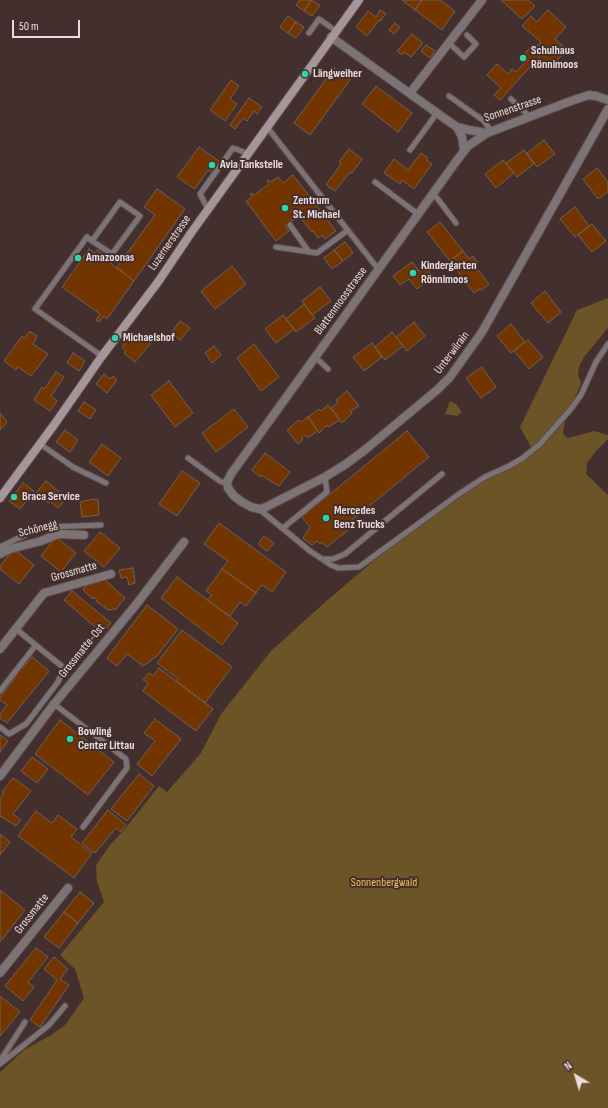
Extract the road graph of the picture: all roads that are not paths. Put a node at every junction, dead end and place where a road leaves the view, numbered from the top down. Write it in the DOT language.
graph roads {
  1 [pos="358,0"];
  2 [pos="482,0"];
  3 [pos="308,33"];
  4 [pos="334,34"];
  5 [pos="467,35"];
  6 [pos="449,43"];
  7 [pos="410,93"];
  8 [pos="449,96"];
  9 [pos="511,99"];
  10 [pos="608,100"];
  11 [pos="608,109"];
  12 [pos="437,113"];
  13 [pos="528,117"];
  14 [pos="267,127"];
  15 [pos="457,127"];
  16 [pos="489,132"];
  17 [pos="410,150"];
  18 [pos="464,151"];
  19 [pos="249,154"];
  20 [pos="375,182"];
  21 [pos="432,195"];
  22 [pos="208,209"];
  23 [pos="418,214"];
  24 [pos="456,223"];
  25 [pos="290,225"];
  26 [pos="348,230"];
  27 [pos="92,241"];
  28 [pos="276,247"];
  29 [pos="309,252"];
  30 [pos="379,268"];
  31 [pos="608,344"];
  32 [pos="102,356"];
  33 [pos="315,357"];
  34 [pos="328,369"];
  35 [pos="40,444"];
  36 [pos="188,458"];
  37 [pos="442,474"];
  38 [pos="325,477"];
  39 [pos="106,483"];
  40 [pos="228,485"];
  41 [pos="0,498"];
  42 [pos="259,509"];
  43 [pos="101,524"];
  44 [pos="283,528"];
  45 [pos="84,535"];
  46 [pos="184,542"];
  47 [pos="0,547"];
  48 [pos="0,554"];
  49 [pos="323,559"];
  50 [pos="111,574"];
  51 [pos="16,629"];
  52 [pos="36,645"];
  53 [pos="0,649"];
  54 [pos="0,692"];
  55 [pos="54,704"];
  56 [pos="0,727"];
  57 [pos="0,776"];
  58 [pos="83,826"];
  59 [pos="68,888"];
  60 [pos="0,974"];
  61 [pos="65,1006"];
  62 [pos="25,1022"];
  63 [pos="0,1062"];
  1 -- 4 [label="main road, Luzernerstrasse"];
  2 -- 6 [label="street"];
  3 -- 4 [label="lane"];
  4 -- 7 [label="street, Sonnenstrasse"];
  4 -- 14 [label="main road, Luzernerstrasse"];
  5 -- 6 [label="lane"];
  6 -- 7 [label="street"];
  7 -- 12 [label="street, Sonnenstrasse"];
  8 -- 16 [label="lane"];
  9 -- 13 [label="lane"];
  10 -- 13 [label="street, Sonnenstrasse"];
  11 -- 38 [label="street, Unterwilrain"];
  12 -- 15 [label="street, Sonnenstrasse"];
  12 -- 17 [label="lane"];
  13 -- 16 [label="street, Sonnenstrasse"];
  14 -- 19 [label="main road, Luzernerstrasse"];
  14 -- 26 [label="lane"];
  15 -- 16 [label="street, Sonnenstrasse"];
  15 -- 18 [label="street"];
  16 -- 18 [label="street, Blattenmoosstrasse"];
  18 -- 21 [label="street, Blattenmoosstrasse"];
  19 -- 22 [label="main road, Luzernerstrasse"];
  19 -- 22 [label="lane"];
  20 -- 23 [label="lane"];
  21 -- 23 [label="street, Blattenmoosstrasse"];
  21 -- 24 [label="lane"];
  22 -- 32 [label="main road, Luzernerstrasse"];
  23 -- 30 [label="street, Blattenmoosstrasse"];
  25 -- 29 [label="lane"];
  26 -- 29 [label="lane"];
  26 -- 30 [label="lane"];
  27 -- 27 [label="lane"];
  27 -- 32 [label="lane"];
  28 -- 29 [label="lane"];
  30 -- 33 [label="street, Blattenmoosstrasse"];
  31 -- 49 [label="lane"];
  32 -- 35 [label="main road, Luzernerstrasse"];
  33 -- 34 [label="lane"];
  33 -- 40 [label="street, Blattenmoosstrasse"];
  35 -- 39 [label="lane"];
  35 -- 41 [label="main road, Luzernerstrasse"];
  36 -- 40 [label="lane"];
  37 -- 49 [label="lane"];
  38 -- 42 [label="street, Unterwilrain"];
  38 -- 44 [label="lane"];
  40 -- 42 [label="street"];
  42 -- 44 [label="lane"];
  43 -- 47 [label="lane"];
  44 -- 49 [label="lane"];
  45 -- 48 [label="street, Schönegg"];
  46 -- 55 [label="street, Grossmatte-Ost"];
  50 -- 51 [label="street, Grossmatte"];
  51 -- 52 [label="lane"];
  51 -- 53 [label="street, Grossmatte"];
  52 -- 54 [label="lane"];
  52 -- 56 [label="lane"];
  55 -- 57 [label="street, Grossmatte-Ost"];
  55 -- 58 [label="lane"];
  59 -- 60 [label="street, Grossmatte"];
  61 -- 63 [label="lane"];
  62 -- 63 [label="lane"];
}
